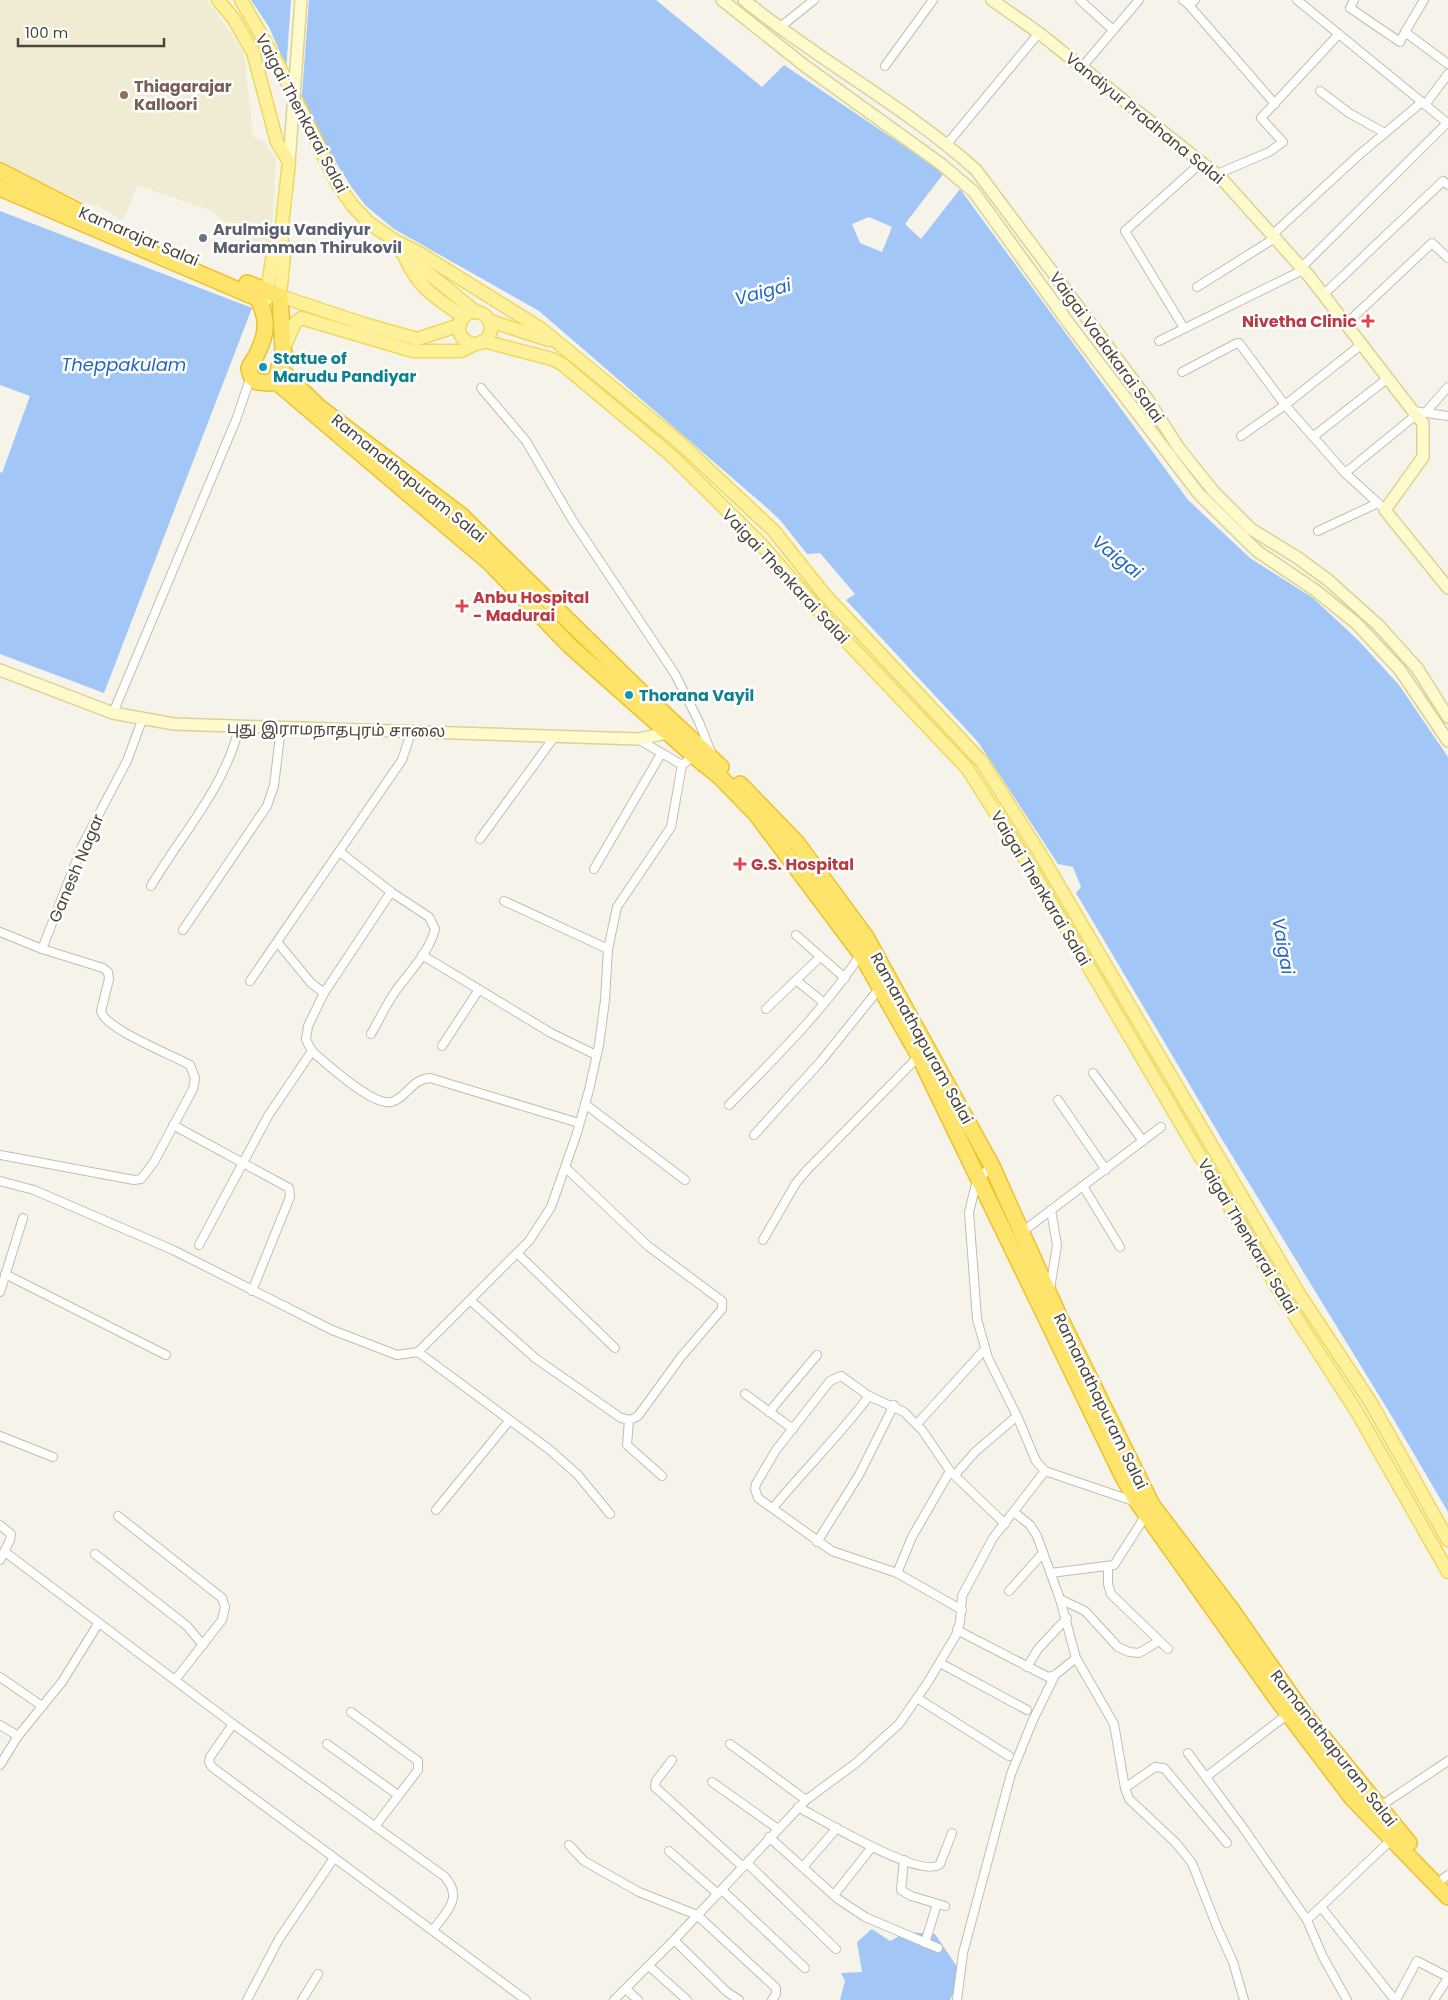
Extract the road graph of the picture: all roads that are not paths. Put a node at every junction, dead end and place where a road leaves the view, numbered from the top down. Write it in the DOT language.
graph roads {
  1 [pos="218,0"];
  2 [pos="241,0"];
  3 [pos="300,0"];
  4 [pos="722,0"];
  5 [pos="744,0"];
  6 [pos="814,0"];
  7 [pos="933,0"];
  8 [pos="992,0"];
  9 [pos="1080,0"];
  10 [pos="1139,0"];
  11 [pos="1297,0"];
  12 [pos="1354,0"];
  13 [pos="1424,0"];
  14 [pos="1189,2"];
  15 [pos="779,28"];
  16 [pos="1113,30"];
  17 [pos="1405,32"];
  18 [pos="1039,33"];
  19 [pos="1338,35"];
  20 [pos="1448,64"];
  21 [pos="885,66"];
  22 [pos="1082,67"];
  23 [pos="1448,74"];
  24 [pos="1320,91"];
  25 [pos="1275,104"];
  26 [pos="1424,104"];
  27 [pos="1447,123"];
  28 [pos="1385,133"];
  29 [pos="947,144"];
  30 [pos="964,159"];
  31 [pos="289,162"];
  32 [pos="1202,162"];
  33 [pos="0,171"];
  34 [pos="953,174"];
  35 [pos="1217,174"];
  36 [pos="1448,185"];
  37 [pos="0,188"];
  38 [pos="1274,237"];
  39 [pos="394,240"];
  40 [pos="1448,258"];
  41 [pos="406,259"];
  42 [pos="1302,269"];
  43 [pos="1197,287"];
  44 [pos="274,294"];
  45 [pos="1324,295"];
  46 [pos="264,310"];
  47 [pos="476,312"];
  48 [pos="462,321"];
  49 [pos="490,321"];
  50 [pos="1346,324"];
  51 [pos="1184,328"];
  52 [pos="1159,341"];
  53 [pos="479,342"];
  54 [pos="556,342"];
  55 [pos="1362,344"];
  56 [pos="283,350"];
  57 [pos="1182,372"];
  58 [pos="276,374"];
  59 [pos="251,376"];
  60 [pos="1388,378"];
  61 [pos="296,383"];
  62 [pos="1448,387"];
  63 [pos="481,388"];
  64 [pos="1285,405"];
  65 [pos="1419,412"];
  66 [pos="1448,416"];
  67 [pos="1241,436"];
  68 [pos="1314,436"];
  69 [pos="1345,473"];
  70 [pos="1382,507"];
  71 [pos="1318,531"];
  72 [pos="1448,588"];
  73 [pos="0,670"];
  74 [pos="113,713"];
  75 [pos="1448,717"];
  76 [pos="142,720"];
  77 [pos="239,727"];
  78 [pos="281,727"];
  79 [pos="412,730"];
  80 [pos="674,731"];
  81 [pos="555,736"];
  82 [pos="638,739"];
  83 [pos="1448,742"];
  84 [pos="661,754"];
  85 [pos="714,760"];
  86 [pos="688,761"];
  87 [pos="720,777"];
  88 [pos="480,839"];
  89 [pos="340,852"];
  90 [pos="594,869"];
  91 [pos="151,886"];
  92 [pos="391,892"];
  93 [pos="504,901"];
  94 [pos="183,930"];
  95 [pos="0,932"];
  96 [pos="796,935"];
  97 [pos="278,943"];
  98 [pos="42,949"];
  99 [pos="608,949"];
  100 [pos="861,954"];
  101 [pos="422,956"];
  102 [pos="820,956"];
  103 [pos="844,978"];
  104 [pos="796,980"];
  105 [pos="250,982"];
  106 [pos="879,989"];
  107 [pos="478,991"];
  108 [pos="324,993"];
  109 [pos="824,1003"];
  110 [pos="766,1009"];
  111 [pos="371,1034"];
  112 [pos="442,1046"];
  113 [pos="312,1051"];
  114 [pos="596,1055"];
  115 [pos="919,1056"];
  116 [pos="1093,1073"];
  117 [pos="1058,1100"];
  118 [pos="585,1104"];
  119 [pos="729,1105"];
  120 [pos="579,1123"];
  121 [pos="173,1125"];
  122 [pos="1161,1127"];
  123 [pos="754,1135"];
  124 [pos="1143,1141"];
  125 [pos="0,1155"];
  126 [pos="241,1163"];
  127 [pos="992,1166"];
  128 [pos="566,1168"];
  129 [pos="1106,1170"];
  130 [pos="685,1180"];
  131 [pos="978,1180"];
  132 [pos="0,1181"];
  133 [pos="1084,1186"];
  134 [pos="1051,1210"];
  135 [pos="23,1218"];
  136 [pos="1022,1232"];
  137 [pos="763,1240"];
  138 [pos="200,1245"];
  139 [pos="1120,1247"];
  140 [pos="517,1253"];
  141 [pos="6,1274"];
  142 [pos="252,1291"];
  143 [pos="0,1292"];
  144 [pos="1049,1294"];
  145 [pos="471,1301"];
  146 [pos="615,1348"];
  147 [pos="985,1349"];
  148 [pos="418,1352"];
  149 [pos="166,1355"];
  150 [pos="817,1355"];
  151 [pos="745,1394"];
  152 [pos="869,1396"];
  153 [pos="894,1405"];
  154 [pos="769,1412"];
  155 [pos="1017,1416"];
  156 [pos="629,1420"];
  157 [pos="509,1421"];
  158 [pos="917,1424"];
  159 [pos="793,1429"];
  160 [pos="0,1436"];
  161 [pos="53,1457"];
  162 [pos="1046,1471"];
  163 [pos="952,1473"];
  164 [pos="662,1476"];
  165 [pos="773,1508"];
  166 [pos="1142,1509"];
  167 [pos="436,1510"];
  168 [pos="1014,1512"];
  169 [pos="610,1514"];
  170 [pos="118,1516"];
  171 [pos="1005,1524"];
  172 [pos="0,1525"];
  173 [pos="1448,1540"];
  174 [pos="817,1542"];
  175 [pos="5,1552"];
  176 [pos="1043,1553"];
  177 [pos="95,1554"];
  178 [pos="0,1560"];
  179 [pos="1108,1567"];
  180 [pos="1448,1572"];
  181 [pos="897,1573"];
  182 [pos="1051,1573"];
  183 [pos="1008,1591"];
  184 [pos="1060,1599"];
  185 [pos="962,1610"];
  186 [pos="1067,1618"];
  187 [pos="98,1624"];
  188 [pos="958,1630"];
  189 [pos="1159,1641"];
  190 [pos="203,1645"];
  191 [pos="1168,1650"];
  192 [pos="1076,1658"];
  193 [pos="940,1663"];
  194 [pos="1027,1666"];
  195 [pos="1055,1675"];
  196 [pos="0,1677"];
  197 [pos="175,1680"];
  198 [pos="917,1698"];
  199 [pos="42,1706"];
  200 [pos="1027,1710"];
  201 [pos="351,1712"];
  202 [pos="1288,1714"];
  203 [pos="234,1724"];
  204 [pos="0,1725"];
  205 [pos="18,1736"];
  206 [pos="327,1744"];
  207 [pos="730,1744"];
  208 [pos="1188,1753"];
  209 [pos="1010,1756"];
  210 [pos="672,1760"];
  211 [pos="1448,1760"];
  212 [pos="0,1765"];
  213 [pos="1206,1777"];
  214 [pos="712,1782"];
  215 [pos="1124,1788"];
  216 [pos="398,1795"];
  217 [pos="806,1800"];
  218 [pos="798,1807"];
  219 [pos="1379,1807"];
  220 [pos="376,1825"];
  221 [pos="837,1828"];
  222 [pos="778,1829"];
  223 [pos="952,1834"];
  224 [pos="769,1837"];
  225 [pos="1392,1838"];
  226 [pos="1227,1843"];
  227 [pos="569,1845"];
  228 [pos="872,1847"];
  229 [pos="669,1851"];
  230 [pos="334,1858"];
  231 [pos="904,1860"];
  232 [pos="745,1865"];
  233 [pos="803,1867"];
  234 [pos="1446,1879"];
  235 [pos="720,1892"];
  236 [pos="834,1895"];
  237 [pos="1448,1897"];
  238 [pos="1321,1907"];
  239 [pos="697,1915"];
  240 [pos="1307,1920"];
  241 [pos="433,1930"];
  242 [pos="674,1940"];
  243 [pos="925,1943"];
  244 [pos="938,1948"];
  245 [pos="836,1949"];
  246 [pos="650,1966"];
  247 [pos="805,1968"];
  248 [pos="318,1974"];
  249 [pos="1448,1978"];
  250 [pos="627,1990"];
  251 [pos="247,2000"];
  252 [pos="302,2000"];
  253 [pos="526,2000"];
  254 [pos="614,2000"];
  255 [pos="638,2000"];
  256 [pos="687,2000"];
  257 [pos="739,2000"];
  258 [pos="772,2000"];
  259 [pos="957,2000"];
  260 [pos="1244,2000"];
  261 [pos="1347,2000"];
  262 [pos="1395,2000"];
  263 [pos="1434,2000"];
  1 -- 31 [label="main road, Vaigai Thenkarai Salai"];
  2 -- 39 [label="main road, Vaigai Thenkarai Salai"];
  3 -- 31 [label="street, bridge"];
  4 -- 34 [label="street, Vaigai Vadakarai Salai"];
  5 -- 15 [label="street, Vaigai Vadakarai Salai"];
  6 -- 15 [label="street"];
  7 -- 21 [label="street"];
  8 -- 18 [label="street, Vandiyur Pradhana Salai"];
  9 -- 16 [label="street"];
  10 -- 16 [label="street"];
  11 -- 19 [label="street"];
  12 -- 17 [label="street"];
  13 -- 17 [label="street"];
  14 -- 25 [label="street"];
  15 -- 29 [label="street, Vaigai Vadakarai Salai"];
  16 -- 22 [label="street"];
  17 -- 20 [label="street"];
  18 -- 22 [label="street, Vandiyur Pradhana Salai"];
  18 -- 29 [label="street"];
  19 -- 25 [label="street"];
  19 -- 26 [label="street"];
  22 -- 32 [label="street, Vandiyur Pradhana Salai"];
  23 -- 26 [label="street"];
  24 -- 28 [label="street"];
  25 -- 35 [label="street"];
  26 -- 27 [label="street"];
  26 -- 28 [label="street"];
  27 -- 42 [label="street"];
  28 -- 38 [label="street"];
  29 -- 30 [label="street, Vaigai Vadakarai Salai"];
  30 -- 34 [label="street"];
  30 -- 75 [label="street, Vaigai Vadakarai Salai"];
  31 -- 44 [label="main road"];
  32 -- 35 [label="street, Vandiyur Pradhana Salai"];
  32 -- 51 [label="street"];
  33 -- 44 [label="highway, Kamarajar Salai"];
  34 -- 83 [label="street, Vaigai Vadakarai Salai"];
  35 -- 38 [label="street, Vandiyur Pradhana Salai"];
  36 -- 45 [label="street"];
  37 -- 46 [label="highway, Kamarajar Salai"];
  38 -- 42 [label="street, Vandiyur Pradhana Salai"];
  38 -- 43 [label="street"];
  39 -- 41 [label="main road, Vaigai Thenkarai Salai"];
  39 -- 54 [label="main road, Vaigai Thenkarai Salai"];
  40 -- 50 [label="street"];
  41 -- 47 [label="main road, Vaigai Thenkarai Salai"];
  41 -- 48 [label="main road"];
  42 -- 45 [label="street, Vandiyur Pradhana Salai"];
  42 -- 51 [label="street"];
  44 -- 46 [label="main road"];
  44 -- 48 [label="main road"];
  44 -- 56 [label="highway, Ramanathapuram Salai"];
  45 -- 50 [label="street, Vandiyur Pradhana Salai"];
  46 -- 59 [label="highway"];
  47 -- 48 [label="main road"];
  47 -- 49 [label="main road"];
  48 -- 53 [label="main road"];
  49 -- 53 [label="main road"];
  49 -- 54 [label="main road, Vaigai Thenkarai Salai"];
  50 -- 55 [label="street, Vandiyur Pradhana Salai"];
  51 -- 52 [label="street"];
  53 -- 56 [label="main road"];
  53 -- 180 [label="main road, Vaigai Thenkarai Salai"];
  54 -- 173 [label="main road, Vaigai Thenkarai Salai"];
  55 -- 60 [label="street, Vandiyur Pradhana Salai"];
  55 -- 64 [label="street"];
  56 -- 58 [label="highway"];
  56 -- 61 [label="highway, Ramanathapuram Salai"];
  57 -- 64 [label="street"];
  58 -- 59 [label="highway"];
  58 -- 61 [label="highway"];
  58 -- 80 [label="highway, Ramanathapuram Salai"];
  59 -- 74 [label="street"];
  60 -- 65 [label="street, Vandiyur Pradhana Salai"];
  60 -- 68 [label="street"];
  61 -- 80 [label="highway, Ramanathapuram Salai"];
  62 -- 65 [label="street"];
  63 -- 85 [label="street"];
  64 -- 67 [label="street"];
  64 -- 68 [label="street"];
  65 -- 66 [label="street"];
  65 -- 69 [label="street"];
  65 -- 70 [label="street, Vandiyur Pradhana Salai"];
  68 -- 69 [label="street"];
  69 -- 70 [label="street"];
  70 -- 71 [label="street"];
  70 -- 72 [label="street"];
  73 -- 74 [label="street, புது இராமநாதபுரம் சாலை"];
  74 -- 76 [label="street, புது இராமநாதபுரம் சாலை"];
  76 -- 77 [label="street, புது இராமநாதபுரம் சாலை"];
  76 -- 98 [label="street, Ganesh Nagar"];
  77 -- 78 [label="street, புது இராமநாதபுரம் சாலை"];
  77 -- 91 [label="street"];
  78 -- 79 [label="street, புது இராமநாதபுரம் சாலை"];
  78 -- 94 [label="street"];
  79 -- 81 [label="street, புது இராமநாதபுரம் சாலை"];
  79 -- 89 [label="street"];
  80 -- 82 [label="street, புது இராமநாதபுரம் சாலை"];
  80 -- 85 [label="highway, Ramanathapuram Salai"];
  80 -- 86 [label="highway, Ramanathapuram Salai"];
  81 -- 82 [label="street, புது இராமநாதபுரம் சாலை"];
  81 -- 88 [label="street"];
  82 -- 84 [label="street"];
  84 -- 86 [label="street"];
  84 -- 90 [label="street"];
  85 -- 87 [label="street"];
  85 -- 127 [label="highway, Ramanathapuram Salai"];
  86 -- 87 [label="highway, Ramanathapuram Salai"];
  86 -- 99 [label="street"];
  87 -- 100 [label="highway, Ramanathapuram Salai"];
  89 -- 92 [label="street"];
  89 -- 97 [label="street"];
  92 -- 101 [label="street"];
  92 -- 108 [label="street"];
  93 -- 99 [label="street"];
  95 -- 98 [label="street"];
  96 -- 102 [label="street"];
  97 -- 105 [label="street"];
  97 -- 108 [label="street"];
  98 -- 121 [label="street"];
  99 -- 114 [label="street"];
  100 -- 103 [label="street"];
  100 -- 106 [label="highway, Ramanathapuram Salai"];
  101 -- 107 [label="street"];
  101 -- 111 [label="street"];
  102 -- 103 [label="street"];
  102 -- 104 [label="street"];
  103 -- 109 [label="street"];
  104 -- 109 [label="street"];
  104 -- 110 [label="street"];
  106 -- 115 [label="highway, Ramanathapuram Salai"];
  106 -- 123 [label="street"];
  107 -- 112 [label="street"];
  107 -- 114 [label="street"];
  108 -- 113 [label="street"];
  109 -- 119 [label="street"];
  113 -- 120 [label="street"];
  113 -- 126 [label="street"];
  114 -- 118 [label="street"];
  115 -- 131 [label="highway, Ramanathapuram Salai"];
  115 -- 137 [label="street"];
  116 -- 124 [label="street"];
  117 -- 129 [label="street"];
  118 -- 120 [label="street"];
  118 -- 130 [label="street"];
  120 -- 128 [label="street"];
  121 -- 125 [label="street"];
  121 -- 126 [label="street"];
  122 -- 124 [label="street"];
  124 -- 129 [label="street"];
  126 -- 138 [label="street"];
  126 -- 142 [label="street"];
  127 -- 131 [label="street"];
  127 -- 136 [label="highway, Ramanathapuram Salai"];
  128 -- 140 [label="street"];
  128 -- 156 [label="street"];
  129 -- 133 [label="street"];
  131 -- 147 [label="street"];
  131 -- 166 [label="highway, Ramanathapuram Salai"];
  132 -- 142 [label="street"];
  133 -- 134 [label="street"];
  133 -- 139 [label="street"];
  134 -- 136 [label="street"];
  134 -- 144 [label="street"];
  135 -- 141 [label="street"];
  136 -- 144 [label="highway, Ramanathapuram Salai"];
  140 -- 145 [label="street"];
  140 -- 146 [label="street"];
  141 -- 143 [label="street"];
  141 -- 149 [label="street"];
  142 -- 148 [label="street"];
  144 -- 219 [label="highway, Ramanathapuram Salai"];
  145 -- 148 [label="street"];
  145 -- 156 [label="street"];
  147 -- 155 [label="street"];
  147 -- 158 [label="street"];
  148 -- 157 [label="street"];
  150 -- 154 [label="street"];
  151 -- 154 [label="street"];
  152 -- 153 [label="street"];
  152 -- 159 [label="street"];
  152 -- 165 [label="street"];
  153 -- 158 [label="street"];
  153 -- 174 [label="street"];
  154 -- 159 [label="street"];
  155 -- 162 [label="street"];
  155 -- 163 [label="street"];
  156 -- 164 [label="street"];
  157 -- 167 [label="street"];
  157 -- 169 [label="street"];
  158 -- 163 [label="street"];
  159 -- 165 [label="street"];
  160 -- 161 [label="street"];
  162 -- 166 [label="street"];
  162 -- 168 [label="street"];
  163 -- 171 [label="street"];
  163 -- 181 [label="street"];
  165 -- 174 [label="street"];
  166 -- 179 [label="street"];
  166 -- 202 [label="highway, Ramanathapuram Salai"];
  168 -- 171 [label="street"];
  168 -- 176 [label="street"];
  170 -- 190 [label="street"];
  171 -- 185 [label="street"];
  172 -- 175 [label="street"];
  174 -- 181 [label="street"];
  175 -- 178 [label="street"];
  175 -- 187 [label="street"];
  176 -- 182 [label="street"];
  176 -- 183 [label="street"];
  177 -- 190 [label="street"];
  179 -- 182 [label="street"];
  179 -- 189 [label="street"];
  181 -- 185 [label="street"];
  182 -- 184 [label="street"];
  184 -- 186 [label="street"];
  184 -- 189 [label="street"];
  185 -- 188 [label="street"];
  186 -- 192 [label="street"];
  186 -- 194 [label="street"];
  187 -- 197 [label="street"];
  187 -- 199 [label="street"];
  188 -- 193 [label="street"];
  188 -- 194 [label="street"];
  189 -- 191 [label="street"];
  190 -- 197 [label="street"];
  192 -- 195 [label="street"];
  192 -- 215 [label="street"];
  193 -- 198 [label="street"];
  193 -- 200 [label="street"];
  194 -- 195 [label="street"];
  195 -- 259 [label="street"];
  196 -- 199 [label="street"];
  197 -- 203 [label="street"];
  198 -- 209 [label="street"];
  198 -- 217 [label="street"];
  199 -- 205 [label="street"];
  201 -- 216 [label="street"];
  202 -- 213 [label="street"];
  202 -- 225 [label="highway, Ramanathapuram Salai"];
  203 -- 220 [label="street"];
  203 -- 230 [label="street"];
  204 -- 205 [label="street"];
  205 -- 212 [label="street"];
  206 -- 216 [label="street"];
  207 -- 217 [label="street"];
  208 -- 213 [label="street"];
  210 -- 232 [label="street"];
  211 -- 219 [label="street"];
  213 -- 240 [label="street"];
  214 -- 222 [label="street"];
  215 -- 226 [label="street"];
  215 -- 260 [label="street"];
  216 -- 220 [label="street"];
  217 -- 218 [label="street"];
  218 -- 221 [label="street"];
  218 -- 222 [label="street"];
  219 -- 234 [label="highway, Ramanathapuram Salai"];
  220 -- 241 [label="street"];
  221 -- 228 [label="street"];
  221 -- 233 [label="street"];
  222 -- 224 [label="street"];
  223 -- 231 [label="street"];
  224 -- 232 [label="street"];
  224 -- 233 [label="street"];
  225 -- 237 [label="highway, Ramanathapuram Salai"];
  225 -- 238 [label="street"];
  227 -- 239 [label="street"];
  228 -- 231 [label="street"];
  228 -- 236 [label="street"];
  229 -- 235 [label="street"];
  230 -- 241 [label="street"];
  230 -- 251 [label="street"];
  231 -- 243 [label="street"];
  232 -- 235 [label="street"];
  232 -- 245 [label="street"];
  233 -- 236 [label="street"];
  235 -- 239 [label="street"];
  235 -- 247 [label="street"];
  236 -- 243 [label="street"];
  238 -- 240 [label="street"];
  238 -- 262 [label="street"];
  239 -- 242 [label="street"];
  239 -- 258 [label="street"];
  240 -- 261 [label="street"];
  241 -- 253 [label="street"];
  242 -- 246 [label="street"];
  242 -- 257 [label="street"];
  243 -- 244 [label="street"];
  246 -- 250 [label="street"];
  246 -- 256 [label="street"];
  248 -- 252 [label="street"];
  249 -- 262 [label="street"];
  249 -- 263 [label="street"];
  250 -- 254 [label="street"];
  250 -- 255 [label="street"];
}
